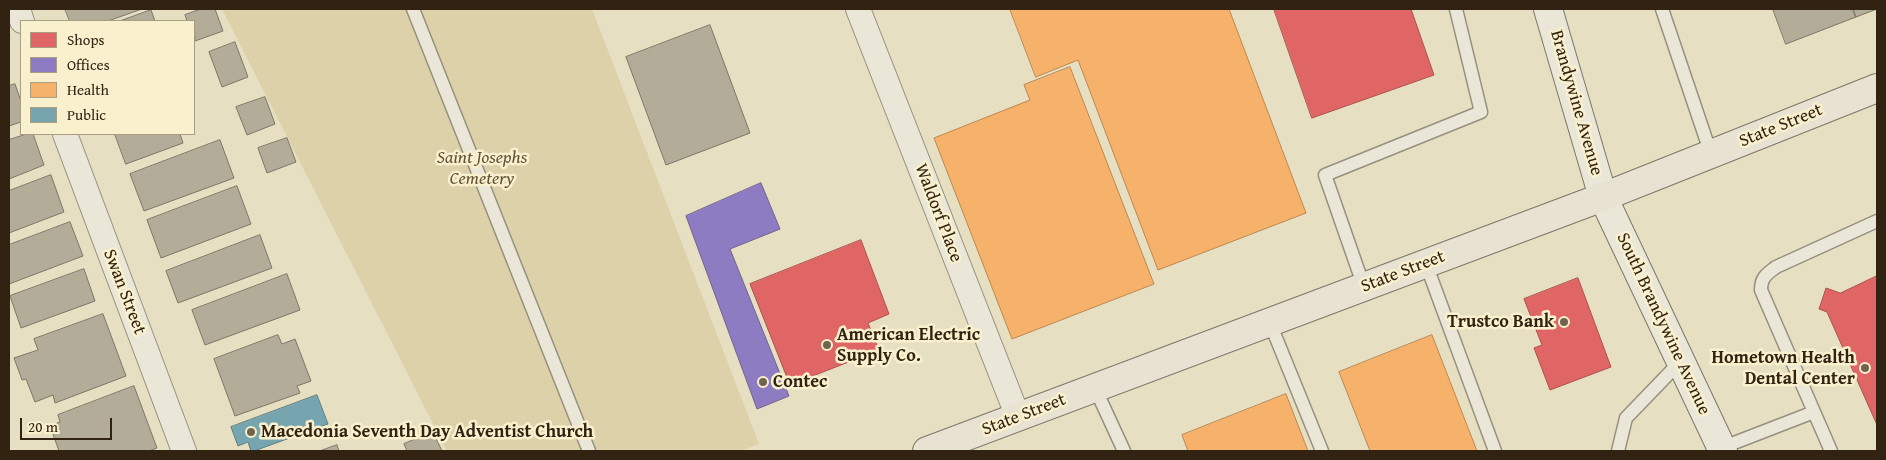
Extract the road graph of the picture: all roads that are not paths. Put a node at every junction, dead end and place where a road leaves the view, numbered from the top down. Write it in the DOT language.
graph roads {
  1 [pos="413,9"];
  2 [pos="858,9"];
  3 [pos="1456,9"];
  4 [pos="1548,9"];
  5 [pos="1662,9"];
  6 [pos="1877,88"];
  7 [pos="65,135"];
  8 [pos="1711,154"];
  9 [pos="1603,197"];
  10 [pos="1877,221"];
  11 [pos="1426,264"];
  12 [pos="1364,287"];
  13 [pos="1270,322"];
  14 [pos="1680,362"];
  15 [pos="1095,388"];
  16 [pos="1814,412"];
  17 [pos="1018,417"];
  18 [pos="1722,450"];
  19 [pos="184,451"];
  20 [pos="589,451"];
  21 [pos="927,451"];
  22 [pos="1124,451"];
  23 [pos="1322,451"];
  24 [pos="1496,451"];
  25 [pos="1618,451"];
  26 [pos="1831,451"];
  1 -- 20 [label="lane"];
  2 -- 17 [label="street, Waldorf Place"];
  3 -- 12 [label="lane"];
  4 -- 9 [label="main road, Brandywine Avenue"];
  5 -- 8 [label="lane"];
  6 -- 8 [label="main road, State Street"];
  7 -- 19 [label="street, Swan Street"];
  8 -- 9 [label="main road, State Street"];
  9 -- 11 [label="main road, State Street"];
  9 -- 14 [label="main road, South Brandywine Avenue"];
  10 -- 16 [label="lane"];
  11 -- 12 [label="main road, State Street"];
  11 -- 24 [label="lane"];
  12 -- 13 [label="main road, State Street"];
  13 -- 15 [label="main road, State Street"];
  13 -- 23 [label="lane"];
  14 -- 18 [label="main road, South Brandywine Avenue"];
  14 -- 25 [label="lane"];
  15 -- 17 [label="main road, State Street"];
  15 -- 22 [label="lane"];
  16 -- 18 [label="lane"];
  16 -- 26 [label="lane"];
  17 -- 21 [label="main road, State Street"];
}
